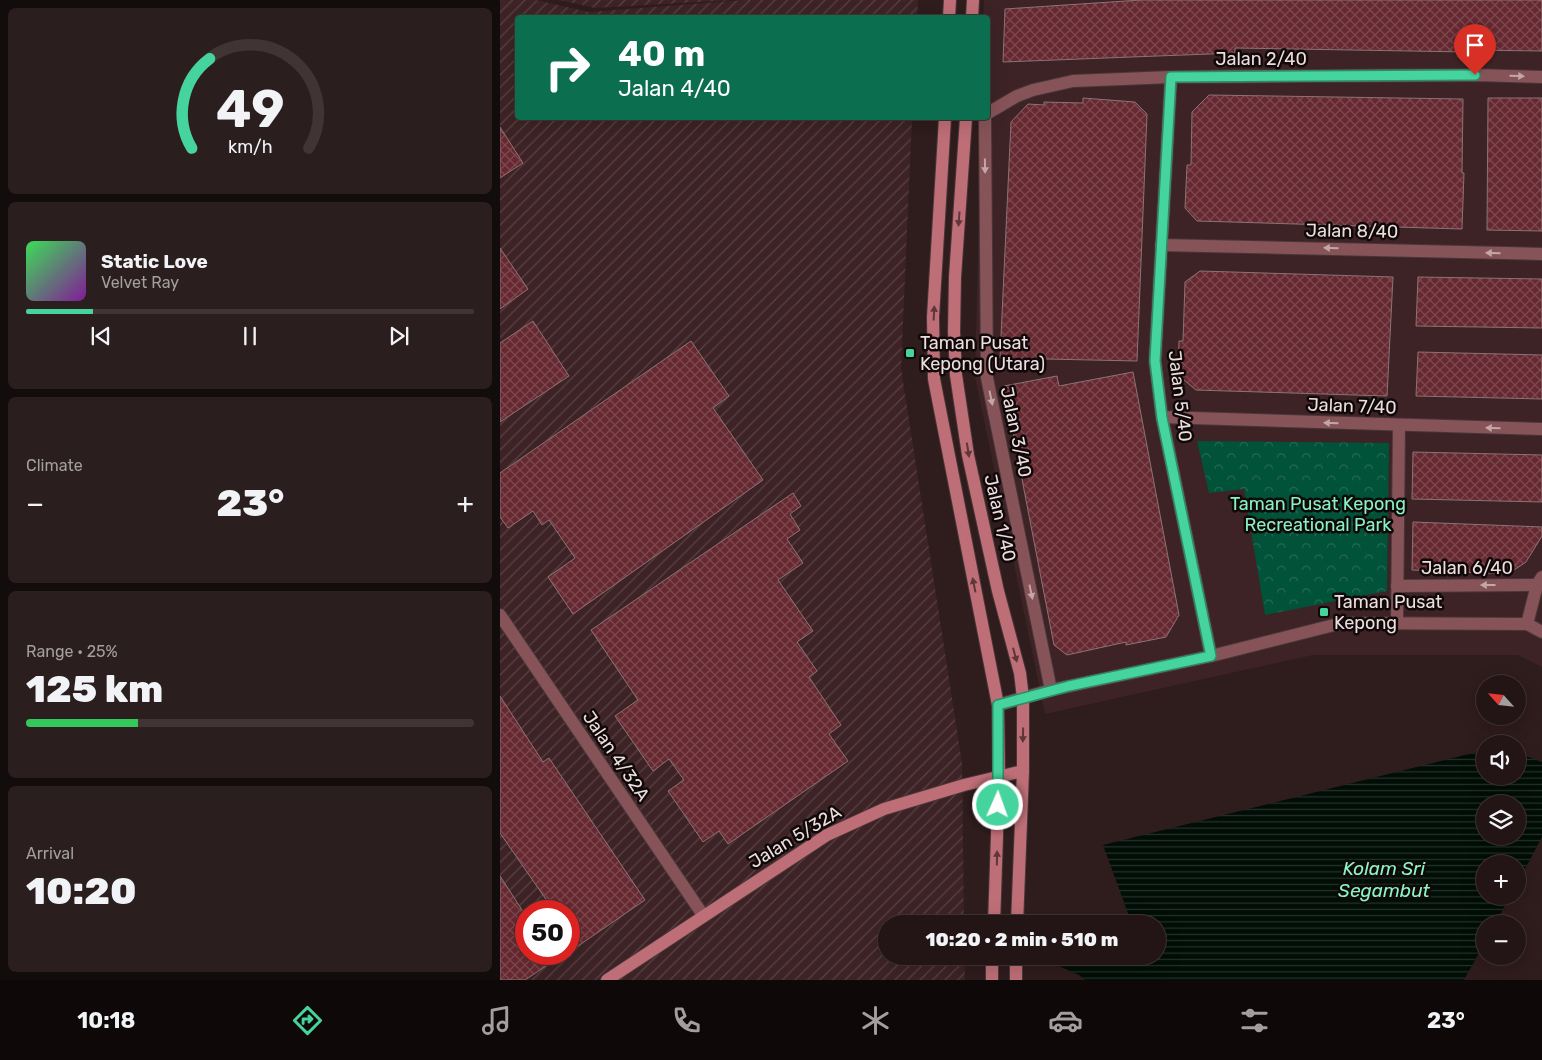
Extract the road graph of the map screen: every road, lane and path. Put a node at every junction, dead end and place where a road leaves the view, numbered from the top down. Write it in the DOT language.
graph roads {
  1 [pos="950,0"];
  2 [pos="973,0"];
  3 [pos="950,15"];
  4 [pos="972,15"];
  5 [pos="1171,77"];
  6 [pos="1542,77"];
  7 [pos="990,111"];
  8 [pos="945,120"];
  9 [pos="966,120"];
  10 [pos="985,120"];
  11 [pos="1161,245"];
  12 [pos="1542,254"];
  13 [pos="1162,418"];
  14 [pos="1399,425"];
  15 [pos="1542,429"];
  16 [pos="1540,581"];
  17 [pos="1397,586"];
  18 [pos="500,615"];
  19 [pos="1397,623"];
  20 [pos="1527,624"];
  21 [pos="1542,632"];
  22 [pos="1211,656"];
  23 [pos="1051,690"];
  24 [pos="1023,698"];
  25 [pos="998,705"];
  26 [pos="1022,771"];
  27 [pos="999,776"];
  28 [pos="703,915"];
  29 [pos="994,915"];
  30 [pos="1017,915"];
  31 [pos="992,965"];
  32 [pos="1016,965"];
  33 [pos="607,980"];
  34 [pos="992,980"];
  35 [pos="1016,980"];
  1 -- 3 [label="main road"];
  2 -- 4 [label="main road"];
  5 -- 6 [label="street, Jalan 2/40, one-way"];
  5 -- 7 [label="street, Jalan 2/40"];
  5 -- 11 [label="street, Jalan 5/40"];
  25 -- 8 [label="main road, Jalan 1/40, one-way"];
  9 -- 24 [label="main road, Jalan 1/40, one-way"];
  10 -- 23 [label="street, Jalan 3/40, one-way"];
  12 -- 11 [label="street, Jalan 8/40, one-way"];
  11 -- 13 [label="street, Jalan 5/40"];
  14 -- 13 [label="street, Jalan 7/40, one-way"];
  13 -- 22 [label="street, Jalan 5/40"];
  15 -- 14 [label="street, Jalan 7/40, one-way"];
  14 -- 17 [label="street"];
  16 -- 17 [label="street, Jalan 6/40, one-way"];
  16 -- 20 [label="street"];
  17 -- 19 [label="street"];
  18 -- 28 [label="street, Jalan 4/32A"];
  19 -- 20 [label="street"];
  19 -- 22 [label="street"];
  20 -- 21 [label="street"];
  22 -- 23 [label="street"];
  23 -- 24 [label="street"];
  24 -- 25 [label="street"];
  24 -- 26 [label="main road, Jalan 1/40, one-way"];
  25 -- 27 [label="main road, Jalan 1/40"];
  26 -- 27 [label="main road, Jalan 5/32A"];
  26 -- 30 [label="main road, Jalan 1/40"];
  27 -- 28 [label="main road, Jalan 5/32A"];
  29 -- 27 [label="main road, Jalan 1/40, one-way"];
  28 -- 33 [label="main road, Jalan 5/32A"];
  31 -- 34 [label="main road"];
  32 -- 35 [label="main road"];
}
